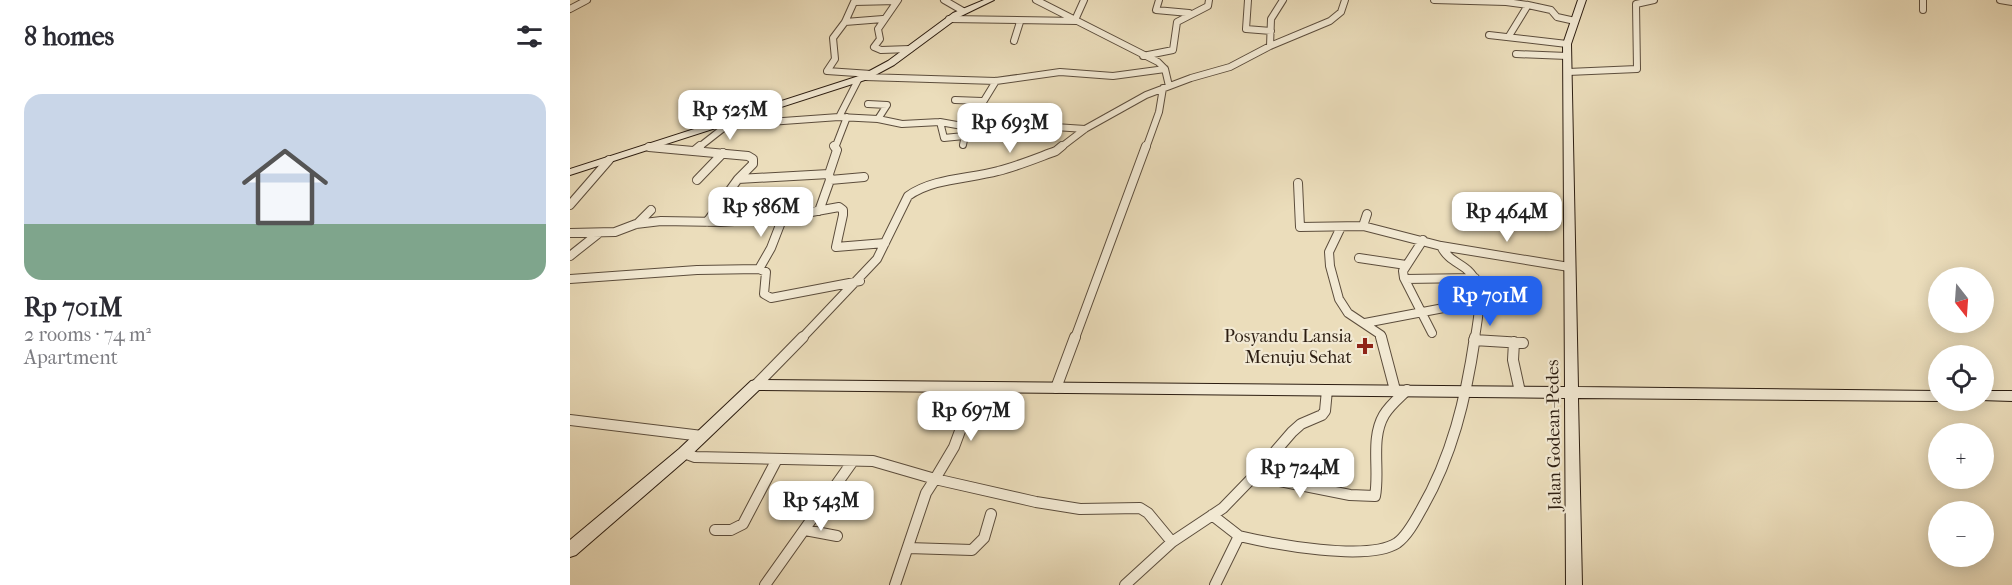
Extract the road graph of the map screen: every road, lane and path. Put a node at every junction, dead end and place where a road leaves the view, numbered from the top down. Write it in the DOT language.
graph roads {
  1 [pos="587,0"];
  2 [pos="868,0"];
  3 [pos="944,0"];
  4 [pos="990,0"];
  5 [pos="1036,0"];
  6 [pos="1084,0"];
  7 [pos="1159,0"];
  8 [pos="1209,0"];
  9 [pos="1248,0"];
  10 [pos="1283,0"];
  11 [pos="1345,0"];
  12 [pos="1434,0"];
  13 [pos="1582,0"];
  14 [pos="1654,0"];
  15 [pos="1923,0"];
  16 [pos="2000,0"];
  17 [pos="897,1"];
  18 [pos="2012,2"];
  19 [pos="1528,6"];
  20 [pos="570,9"];
  21 [pos="1923,9"];
  22 [pos="963,11"];
  23 [pos="1193,13"];
  24 [pos="883,19"];
  25 [pos="949,19"];
  26 [pos="1077,20"];
  27 [pos="1575,21"];
  28 [pos="845,22"];
  29 [pos="1020,22"];
  30 [pos="1271,31"];
  31 [pos="1489,35"];
  32 [pos="1509,36"];
  33 [pos="1014,41"];
  34 [pos="1270,46"];
  35 [pos="910,49"];
  36 [pos="1567,50"];
  37 [pos="1515,54"];
  38 [pos="1143,56"];
  39 [pos="1165,69"];
  40 [pos="1568,72"];
  41 [pos="865,77"];
  42 [pos="996,81"];
  43 [pos="1166,87"];
  44 [pos="955,100"];
  45 [pos="982,101"];
  46 [pos="868,104"];
  47 [pos="843,117"];
  48 [pos="735,119"];
  49 [pos="878,119"];
  50 [pos="769,122"];
  51 [pos="940,122"];
  52 [pos="1085,129"];
  53 [pos="966,131"];
  54 [pos="963,145"];
  55 [pos="649,147"];
  56 [pos="694,151"];
  57 [pos="723,153"];
  58 [pos="609,160"];
  59 [pos="570,172"];
  60 [pos="830,177"];
  61 [pos="864,177"];
  62 [pos="738,179"];
  63 [pos="697,180"];
  64 [pos="1298,183"];
  65 [pos="570,205"];
  66 [pos="651,210"];
  67 [pos="819,211"];
  68 [pos="1367,214"];
  69 [pos="783,217"];
  70 [pos="707,222"];
  71 [pos="636,224"];
  72 [pos="1363,226"];
  73 [pos="1341,227"];
  74 [pos="599,232"];
  75 [pos="570,233"];
  76 [pos="1423,240"];
  77 [pos="885,243"];
  78 [pos="1441,246"];
  79 [pos="570,256"];
  80 [pos="1359,258"];
  81 [pos="1406,265"];
  82 [pos="1569,267"];
  83 [pos="759,269"];
  84 [pos="1475,278"];
  85 [pos="570,279"];
  86 [pos="1405,279"];
  87 [pos="860,281"];
  88 [pos="1449,307"];
  89 [pos="1421,311"];
  90 [pos="1365,323"];
  91 [pos="1432,333"];
  92 [pos="1474,340"];
  93 [pos="756,385"];
  94 [pos="976,388"];
  95 [pos="1056,388"];
  96 [pos="1327,390"];
  97 [pos="1401,390"];
  98 [pos="1464,390"];
  99 [pos="1520,392"];
  100 [pos="1571,392"];
  101 [pos="1928,396"];
  102 [pos="1994,396"];
  103 [pos="2012,396"];
  104 [pos="570,420"];
  105 [pos="702,436"];
  106 [pos="684,453"];
  107 [pos="776,460"];
  108 [pos="853,461"];
  109 [pos="1254,476"];
  110 [pos="936,479"];
  111 [pos="991,514"];
  112 [pos="1212,515"];
  113 [pos="715,530"];
  114 [pos="805,530"];
  115 [pos="837,536"];
  116 [pos="1239,537"];
  117 [pos="1172,542"];
  118 [pos="908,548"];
  119 [pos="570,550"];
  120 [pos="765,585"];
  121 [pos="895,585"];
  122 [pos="1125,585"];
  123 [pos="1215,585"];
  124 [pos="1574,585"];
  1 -- 20 [label="street"];
  2 -- 17 [label="street"];
  2 -- 28 [label="street"];
  3 -- 22 [label="street"];
  4 -- 22 [label="street"];
  5 -- 26 [label="street"];
  6 -- 26 [label="street"];
  7 -- 23 [label="street"];
  8 -- 23 [label="street"];
  9 -- 30 [label="street"];
  10 -- 30 [label="street"];
  11 -- 34 [label="street"];
  12 -- 19 [label="street"];
  13 -- 27 [label="street, Jalan Godean-Pedes"];
  14 -- 40 [label="street"];
  15 -- 21 [label="street"];
  16 -- 18 [label="street"];
  17 -- 24 [label="street"];
  19 -- 27 [label="street"];
  19 -- 32 [label="street"];
  22 -- 25 [label="street"];
  23 -- 38 [label="street"];
  24 -- 28 [label="street"];
  24 -- 35 [label="street"];
  25 -- 29 [label="street"];
  25 -- 35 [label="street"];
  26 -- 29 [label="street"];
  26 -- 38 [label="street"];
  27 -- 36 [label="street, Jalan Godean-Pedes"];
  28 -- 41 [label="street"];
  29 -- 33 [label="street"];
  30 -- 34 [label="street"];
  31 -- 32 [label="street"];
  32 -- 36 [label="street"];
  34 -- 43 [label="street"];
  35 -- 41 [label="street"];
  36 -- 37 [label="street"];
  36 -- 40 [label="street, Jalan Godean-Pedes"];
  38 -- 39 [label="street"];
  39 -- 42 [label="street"];
  39 -- 43 [label="street"];
  40 -- 82 [label="street, Jalan Godean-Pedes"];
  41 -- 42 [label="street"];
  41 -- 47 [label="street"];
  41 -- 48 [label="street"];
  42 -- 45 [label="street"];
  43 -- 52 [label="street"];
  43 -- 95 [label="street"];
  44 -- 45 [label="street"];
  45 -- 53 [label="street"];
  46 -- 49 [label="street"];
  47 -- 49 [label="street"];
  47 -- 50 [label="street"];
  47 -- 60 [label="street"];
  48 -- 55 [label="street"];
  48 -- 56 [label="street"];
  49 -- 51 [label="street"];
  51 -- 53 [label="street"];
  51 -- 53 [label="street"];
  52 -- 53 [label="street"];
  52 -- 77 [label="street"];
  53 -- 54 [label="street"];
  55 -- 56 [label="street"];
  55 -- 58 [label="street"];
  56 -- 57 [label="street"];
  57 -- 62 [label="street"];
  57 -- 63 [label="street"];
  58 -- 59 [label="street"];
  58 -- 65 [label="street"];
  60 -- 61 [label="street"];
  60 -- 62 [label="street"];
  60 -- 67 [label="street"];
  62 -- 70 [label="street"];
  64 -- 73 [label="street"];
  66 -- 71 [label="street"];
  67 -- 69 [label="street"];
  67 -- 77 [label="street"];
  68 -- 72 [label="street"];
  69 -- 70 [label="street"];
  69 -- 83 [label="street"];
  70 -- 71 [label="street"];
  71 -- 74 [label="street"];
  72 -- 73 [label="street"];
  72 -- 76 [label="street"];
  73 -- 90 [label="street"];
  74 -- 75 [label="street"];
  74 -- 79 [label="street"];
  76 -- 78 [label="street"];
  76 -- 81 [label="street"];
  77 -- 87 [label="street"];
  78 -- 82 [label="street"];
  78 -- 84 [label="street"];
  80 -- 81 [label="street"];
  81 -- 86 [label="street"];
  82 -- 100 [label="street, Jalan Godean-Pedes"];
  83 -- 85 [label="street"];
  83 -- 87 [label="street"];
  84 -- 86 [label="street"];
  84 -- 92 [label="street"];
  86 -- 89 [label="street"];
  87 -- 93 [label="street"];
  88 -- 89 [label="street"];
  89 -- 90 [label="street"];
  89 -- 91 [label="street"];
  90 -- 97 [label="street"];
  92 -- 98 [label="street"];
  92 -- 99 [label="street"];
  93 -- 94 [label="street"];
  93 -- 105 [label="street"];
  94 -- 95 [label="street"];
  94 -- 110 [label="street"];
  95 -- 96 [label="street"];
  96 -- 97 [label="street"];
  96 -- 109 [label="street"];
  97 -- 98 [label="street"];
  97 -- 109 [label="street"];
  98 -- 99 [label="street"];
  98 -- 116 [label="street"];
  99 -- 100 [label="street"];
  100 -- 101 [label="street"];
  100 -- 124 [label="street, Jalan Godean-Pedes"];
  102 -- 103 [label="street"];
  104 -- 105 [label="street"];
  105 -- 106 [label="street"];
  106 -- 107 [label="street"];
  106 -- 119 [label="street"];
  107 -- 108 [label="street"];
  107 -- 113 [label="street"];
  108 -- 110 [label="street"];
  108 -- 114 [label="street"];
  109 -- 112 [label="street"];
  110 -- 117 [label="street"];
  110 -- 118 [label="street"];
  111 -- 118 [label="street"];
  112 -- 116 [label="street"];
  112 -- 117 [label="street"];
  114 -- 115 [label="street"];
  114 -- 120 [label="street"];
  116 -- 123 [label="street"];
  117 -- 122 [label="street"];
  118 -- 121 [label="street"];
}
